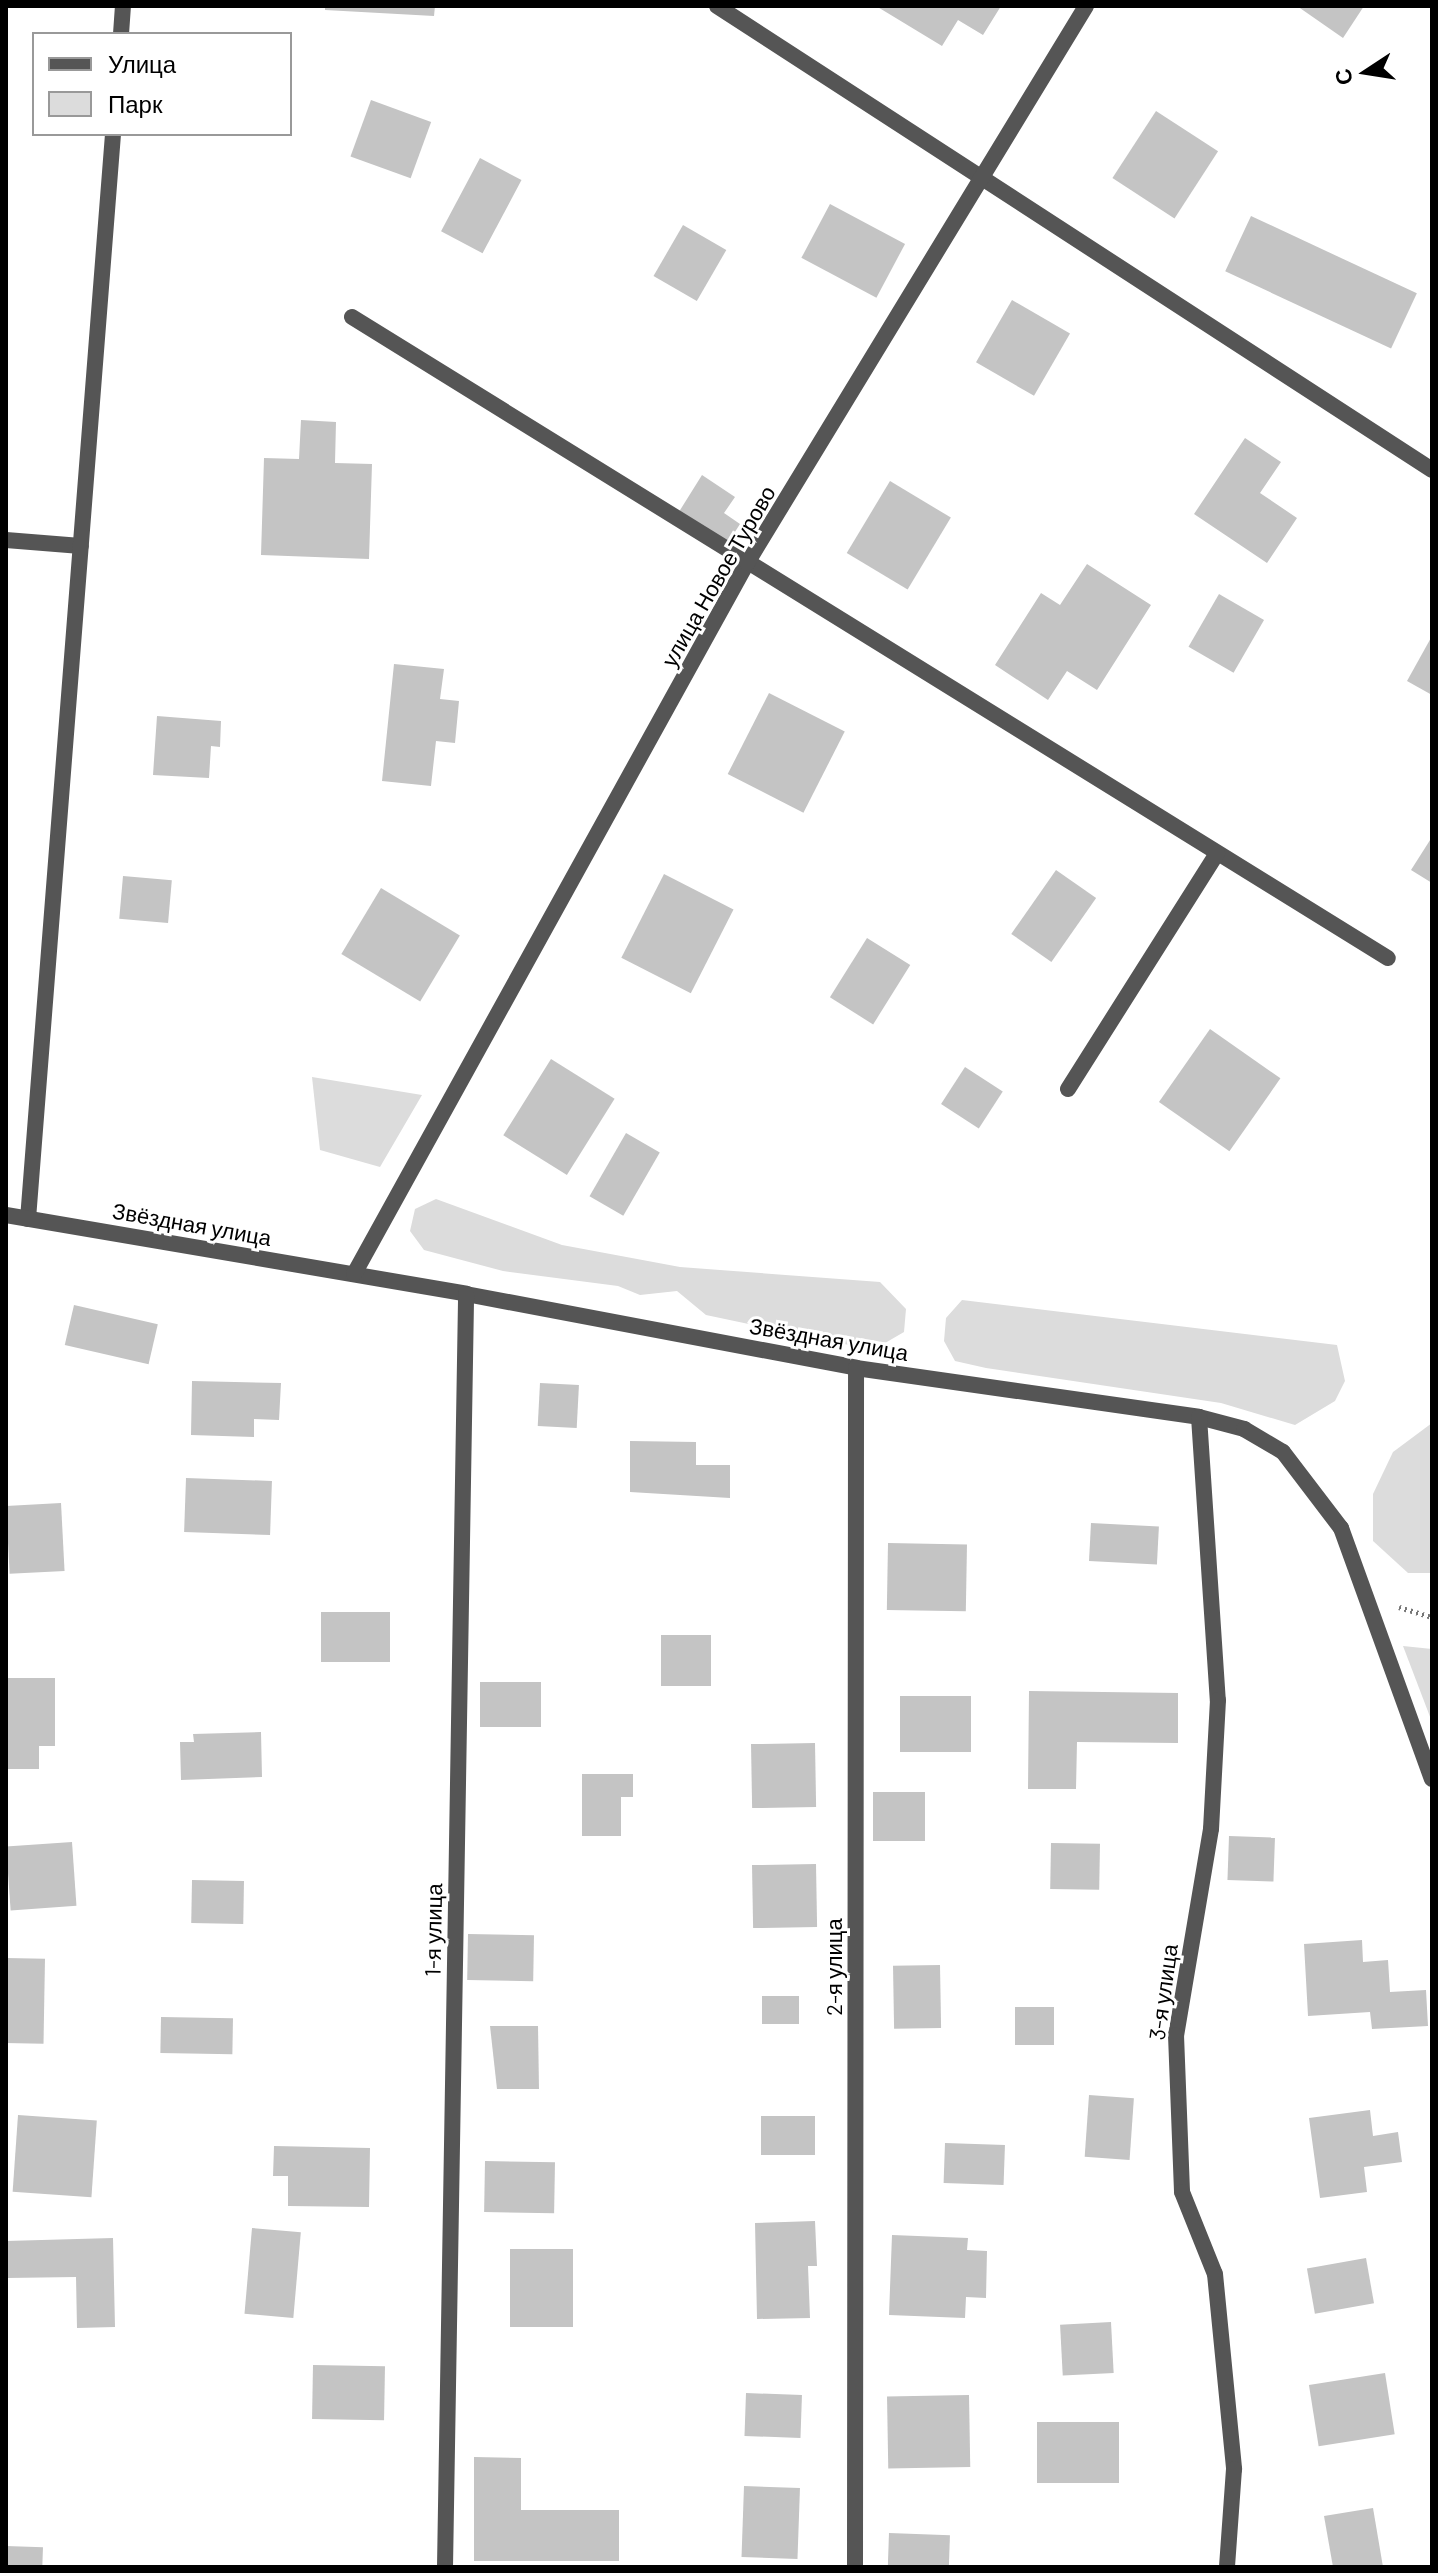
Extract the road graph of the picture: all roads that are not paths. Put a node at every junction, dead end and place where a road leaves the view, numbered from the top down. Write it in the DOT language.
graph roads {
  1 [pos="123,6"];
  2 [pos="717,6"];
  3 [pos="1086,6"];
  4 [pos="121,32"];
  5 [pos="113,136"];
  6 [pos="984,181"];
  7 [pos="352,317"];
  8 [pos="1432,470"];
  9 [pos="6,540"];
  10 [pos="81,546"];
  11 [pos="747,563"];
  12 [pos="1217,853"];
  13 [pos="1388,958"];
  14 [pos="1068,1089"];
  15 [pos="6,1215"];
  16 [pos="28,1219"];
  17 [pos="354,1274"];
  18 [pos="466,1294"];
  19 [pos="856,1368"];
  20 [pos="1199,1417"];
  21 [pos="1432,1779"];
  22 [pos="445,2567"];
  23 [pos="855,2567"];
  24 [pos="1227,2567"];
  1 -- 4 [label="street"];
  2 -- 6 [label="street"];
  3 -- 6 [label="street, улица Новое Турово"];
  5 -- 10 [label="street"];
  6 -- 8 [label="street"];
  6 -- 11 [label="street, улица Новое Турово"];
  7 -- 11 [label="street"];
  9 -- 10 [label="street"];
  10 -- 16 [label="street"];
  11 -- 12 [label="street"];
  11 -- 17 [label="street, улица Новое Турово"];
  12 -- 13 [label="street"];
  12 -- 14 [label="street"];
  15 -- 16 [label="street, Звёздная улица"];
  16 -- 17 [label="street, Звёздная улица"];
  17 -- 18 [label="street, Звёздная улица"];
  18 -- 19 [label="street, Звёздная улица"];
  18 -- 22 [label="street, 1-я улица"];
  19 -- 20 [label="street, Звёздная улица"];
  19 -- 23 [label="street, 2-я улица"];
  20 -- 21 [label="street, Звёздная улица"];
  20 -- 24 [label="street, 3-я улица"];
}
